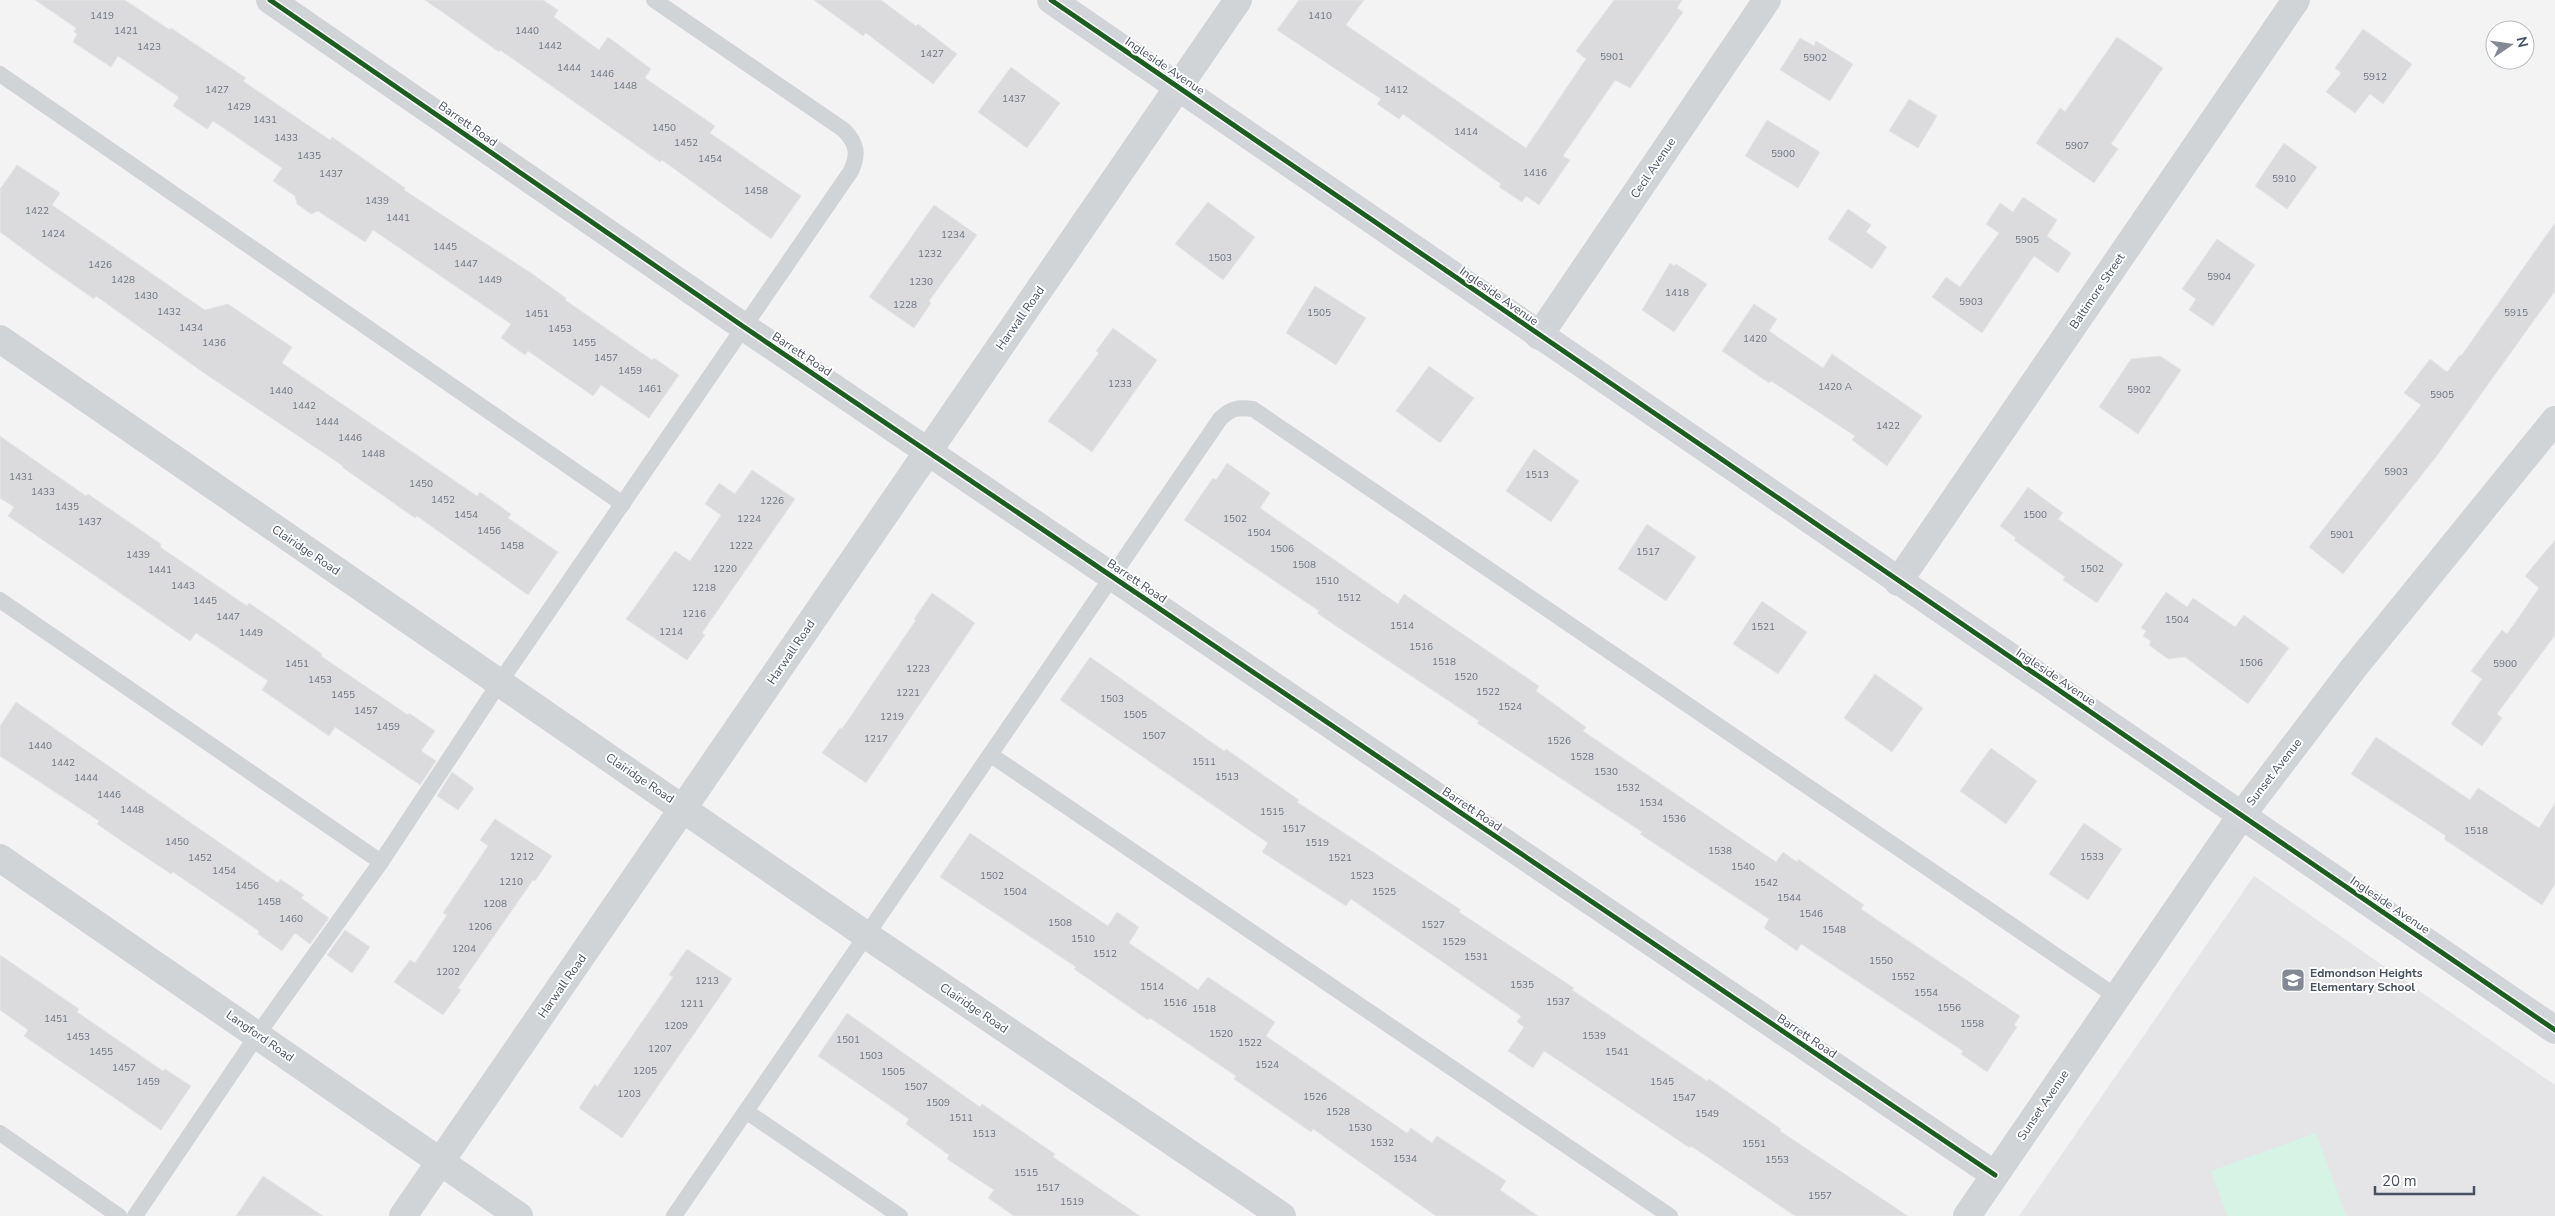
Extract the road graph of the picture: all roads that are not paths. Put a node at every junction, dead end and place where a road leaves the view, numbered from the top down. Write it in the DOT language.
graph roads {
  1 [pos="270,0"];
  2 [pos="654,0"];
  3 [pos="1051,0"];
  4 [pos="1238,0"];
  5 [pos="1767,0"];
  6 [pos="2296,0"];
  7 [pos="0,74"];
  8 [pos="1178,87"];
  9 [pos="744,327"];
  10 [pos="1539,336"];
  11 [pos="0,339"];
  12 [pos="2555,420"];
  13 [pos="927,451"];
  14 [pos="622,504"];
  15 [pos="1112,577"];
  16 [pos="1898,582"];
  17 [pos="0,600"];
  18 [pos="500,682"];
  19 [pos="991,754"];
  20 [pos="684,808"];
  21 [pos="2241,816"];
  22 [pos="0,858"];
  23 [pos="381,862"];
  24 [pos="866,935"];
  25 [pos="2117,997"];
  26 [pos="2555,1030"];
  27 [pos="258,1034"];
  28 [pos="747,1112"];
  29 [pos="0,1134"];
  30 [pos="439,1163"];
  31 [pos="1995,1175"];
  32 [pos="120,1216"];
  33 [pos="135,1216"];
  34 [pos="403,1216"];
  35 [pos="519,1216"];
  36 [pos="674,1216"];
  37 [pos="900,1216"];
  38 [pos="1282,1216"];
  39 [pos="1670,1216"];
  40 [pos="1967,1216"];
  1 -- 9 [label="street, Barrett Road"];
  2 -- 9 [label="lane"];
  3 -- 8 [label="main road, Ingleside Avenue"];
  4 -- 8 [label="street, Harwall Road"];
  5 -- 10 [label="street, Cecil Avenue"];
  6 -- 16 [label="street, Baltimore Street"];
  7 -- 14 [label="lane"];
  8 -- 10 [label="main road, Ingleside Avenue"];
  8 -- 13 [label="street, Harwall Road"];
  9 -- 13 [label="street, Barrett Road"];
  9 -- 14 [label="lane"];
  10 -- 16 [label="main road, Ingleside Avenue"];
  11 -- 18 [label="street, Clairidge Road"];
  12 -- 21 [label="street, Sunset Avenue"];
  13 -- 15 [label="street, Barrett Road"];
  13 -- 20 [label="street, Harwall Road"];
  14 -- 18 [label="lane"];
  15 -- 19 [label="lane"];
  15 -- 25 [label="lane"];
  15 -- 31 [label="street, Barrett Road"];
  16 -- 21 [label="main road, Ingleside Avenue"];
  17 -- 23 [label="lane"];
  18 -- 20 [label="street, Clairidge Road"];
  18 -- 23 [label="lane"];
  19 -- 24 [label="lane"];
  19 -- 39 [label="lane"];
  20 -- 24 [label="street, Clairidge Road"];
  20 -- 30 [label="street, Harwall Road"];
  21 -- 25 [label="street, Sunset Avenue"];
  21 -- 26 [label="main road, Ingleside Avenue"];
  22 -- 27 [label="street, Langford Road"];
  23 -- 27 [label="lane"];
  24 -- 28 [label="lane"];
  24 -- 38 [label="street, Clairidge Road"];
  25 -- 31 [label="street, Sunset Avenue"];
  27 -- 30 [label="street, Langford Road"];
  27 -- 33 [label="lane"];
  28 -- 36 [label="lane"];
  28 -- 37 [label="lane"];
  29 -- 32 [label="lane"];
  30 -- 34 [label="street, Harwall Road"];
  30 -- 35 [label="street, Langford Road"];
  31 -- 40 [label="street, Sunset Avenue"];
}
